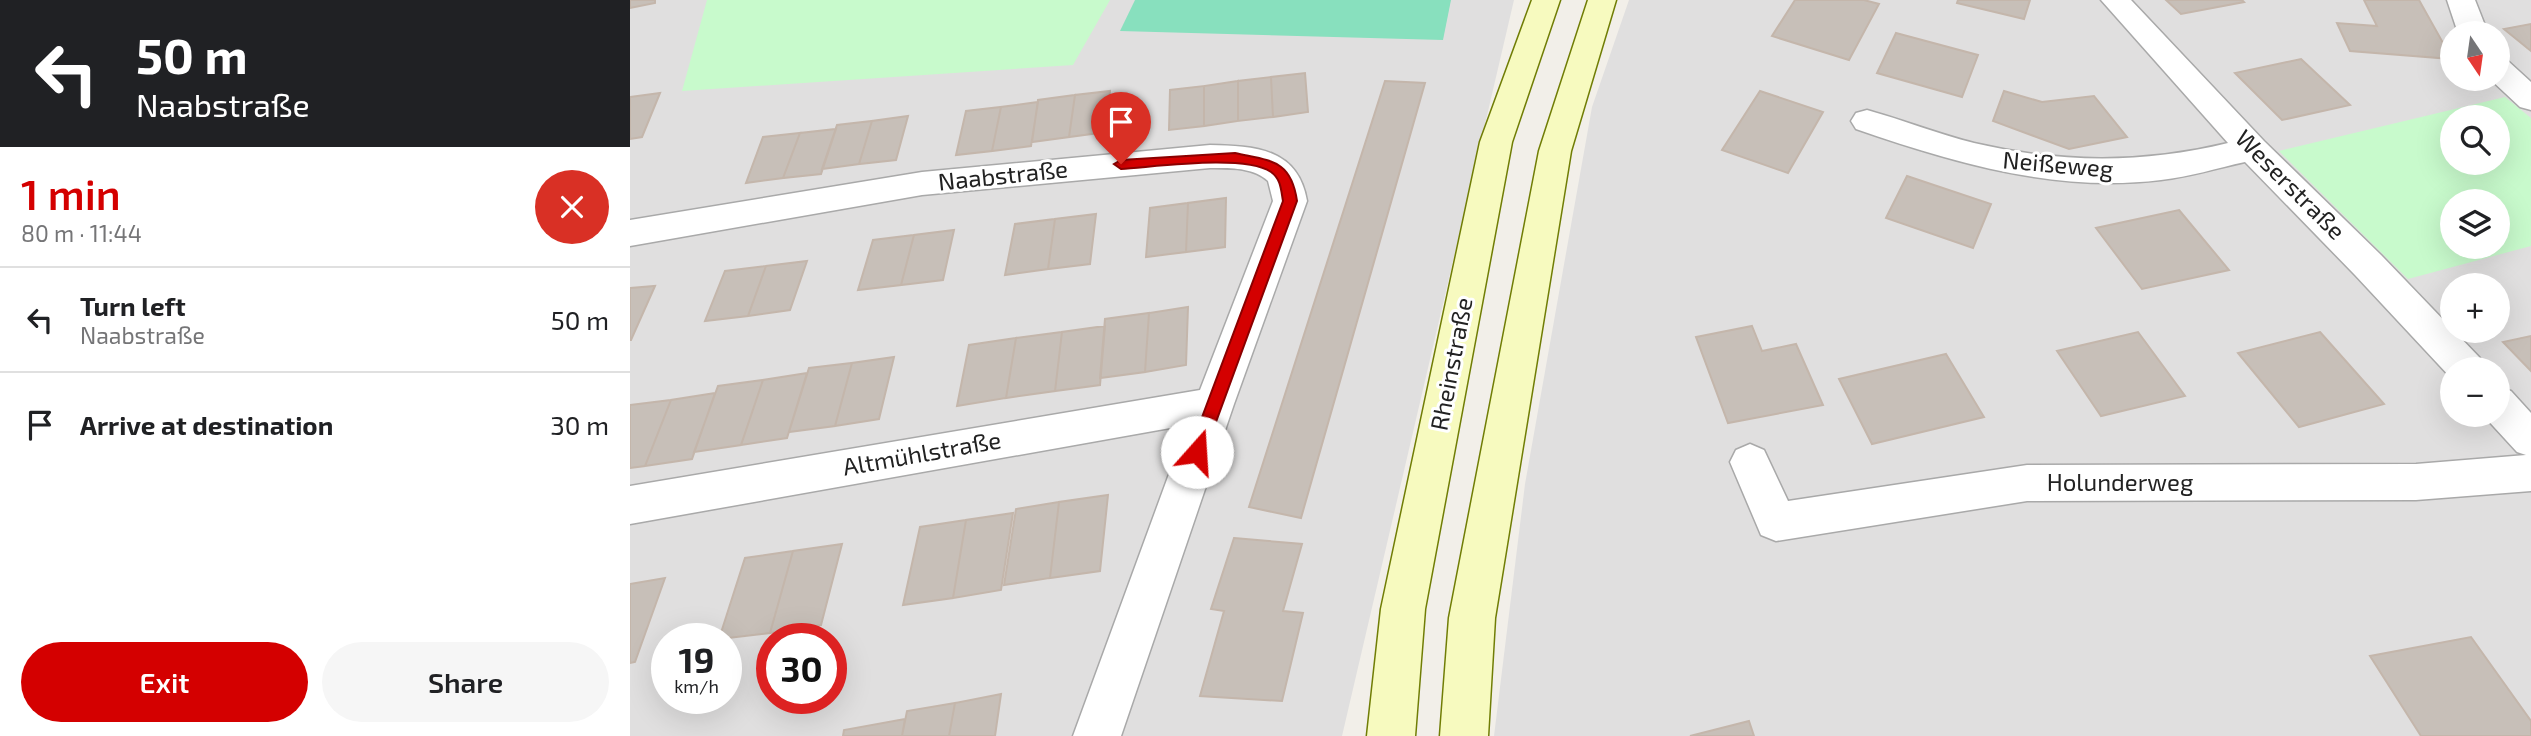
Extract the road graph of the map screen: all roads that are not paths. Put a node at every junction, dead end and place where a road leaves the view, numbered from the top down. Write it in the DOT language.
graph roads {
  1 [pos="1546,0"];
  2 [pos="1602,0"];
  3 [pos="2115,0"];
  4 [pos="2461,0"];
  5 [pos="2469,21"];
  6 [pos="2510,80"];
  7 [pos="2531,100"];
  8 [pos="1867,121"];
  9 [pos="2252,149"];
  10 [pos="630,233"];
  11 [pos="2455,357"];
  12 [pos="1214,404"];
  13 [pos="2510,417"];
  14 [pos="2531,440"];
  15 [pos="1750,462"];
  16 [pos="2531,473"];
  17 [pos="630,505"];
  18 [pos="1097,736"];
  19 [pos="1391,736"];
  20 [pos="1464,736"];
  1 -- 19 [label="street, Rheinstraße"];
  2 -- 20 [label="street"];
  3 -- 9 [label="street, Weserstraße"];
  4 -- 5 [label="street"];
  6 -- 7 [label="street"];
  8 -- 9 [label="street, Neißeweg"];
  9 -- 11 [label="street, Weserstraße"];
  10 -- 12 [label="street, Naabstraße"];
  12 -- 17 [label="street, Altmühlstraße"];
  12 -- 18 [label="street, Naabstraße"];
  13 -- 14 [label="street"];
  15 -- 16 [label="street, Holunderweg"];
}
